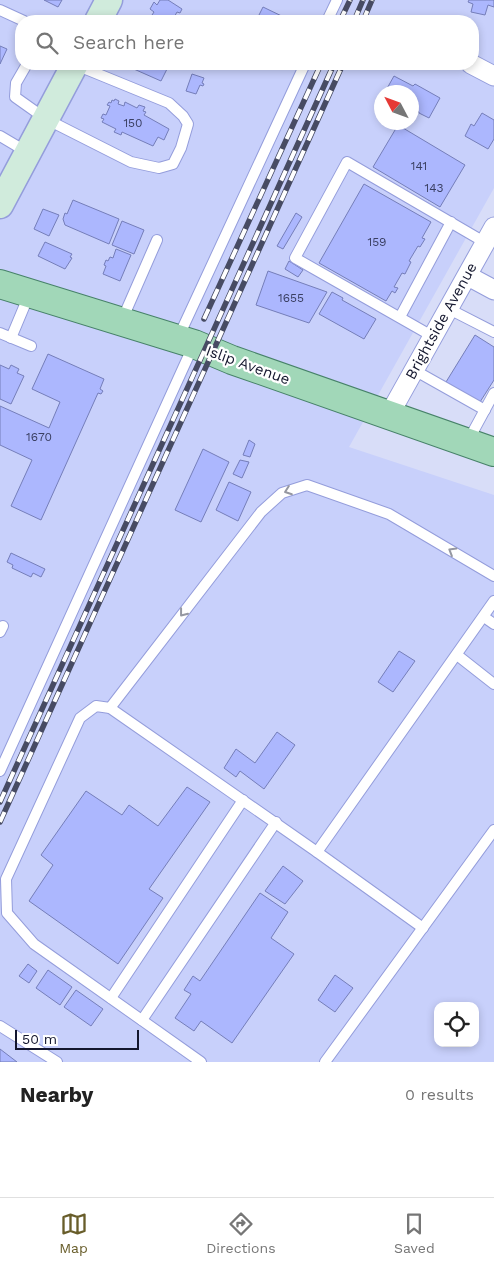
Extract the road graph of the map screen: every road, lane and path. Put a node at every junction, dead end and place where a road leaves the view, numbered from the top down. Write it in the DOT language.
graph roads {
  1 [pos="109,0"];
  2 [pos="337,0"];
  3 [pos="0,10"];
  4 [pos="101,15"];
  5 [pos="330,15"];
  6 [pos="15,17"];
  7 [pos="479,68"];
  8 [pos="24,70"];
  9 [pos="72,70"];
  10 [pos="89,70"];
  11 [pos="302,70"];
  12 [pos="494,76"];
  13 [pos="46,119"];
  14 [pos="0,136"];
  15 [pos="28,153"];
  16 [pos="0,205"];
  17 [pos="451,222"];
  18 [pos="490,235"];
  19 [pos="157,240"];
  20 [pos="468,276"];
  21 [pos="0,284"];
  22 [pos="494,290"];
  23 [pos="30,293"];
  24 [pos="448,309"];
  25 [pos="400,317"];
  26 [pos="121,321"];
  27 [pos="494,332"];
  28 [pos="0,333"];
  29 [pos="432,336"];
  30 [pos="11,338"];
  31 [pos="186,341"];
  32 [pos="31,346"];
  33 [pos="414,370"];
  34 [pos="494,393"];
  35 [pos="485,410"];
  36 [pos="388,415"];
  37 [pos="487,448"];
  38 [pos="494,576"];
  39 [pos="494,601"];
  40 [pos="484,617"];
  41 [pos="494,624"];
  42 [pos="457,655"];
  43 [pos="494,684"];
  44 [pos="110,708"];
  45 [pos="0,772"];
  46 [pos="243,800"];
  47 [pos="276,822"];
  48 [pos="494,830"];
  49 [pos="317,852"];
  50 [pos="423,928"];
  51 [pos="111,998"];
  52 [pos="142,1020"];
  53 [pos="0,1026"];
  54 [pos="57,1062"];
  55 [pos="201,1062"];
  56 [pos="325,1062"];
  1 -- 4 [label="main road"];
  2 -- 5 [label="lane"];
  3 -- 6 [label="lane"];
  7 -- 12 [label="street"];
  8 -- 13 [label="lane"];
  9 -- 13 [label="main road"];
  10 -- 13 [label="lane"];
  11 -- 31 [label="lane"];
  13 -- 15 [label="main road"];
  14 -- 15 [label="lane"];
  15 -- 16 [label="main road"];
  17 -- 18 [label="lane"];
  17 -- 25 [label="lane"];
  17 -- 25 [label="lane"];
  18 -- 20 [label="street, Brightside Avenue"];
  19 -- 26 [label="lane"];
  20 -- 22 [label="street"];
  20 -- 24 [label="street, Brightside Avenue"];
  21 -- 23 [label="main road, Islip Avenue"];
  23 -- 26 [label="main road, Islip Avenue"];
  23 -- 30 [label="lane"];
  24 -- 27 [label="lane"];
  24 -- 29 [label="street, Brightside Avenue"];
  25 -- 29 [label="lane"];
  26 -- 31 [label="main road, Islip Avenue"];
  28 -- 30 [label="lane"];
  29 -- 33 [label="street, Brightside Avenue"];
  30 -- 32 [label="lane"];
  31 -- 36 [label="main road, Islip Avenue"];
  31 -- 45 [label="lane"];
  33 -- 35 [label="lane"];
  33 -- 36 [label="street, Brightside Avenue"];
  34 -- 35 [label="lane"];
  35 -- 37 [label="lane"];
  36 -- 37 [label="main road, Islip Avenue"];
  38 -- 44 [label="lane, one-way"];
  39 -- 40 [label="lane"];
  40 -- 41 [label="lane"];
  40 -- 42 [label="lane"];
  42 -- 43 [label="lane"];
  42 -- 49 [label="lane"];
  44 -- 46 [label="lane"];
  44 -- 51 [label="lane"];
  46 -- 47 [label="lane"];
  46 -- 51 [label="lane"];
  47 -- 49 [label="lane"];
  47 -- 52 [label="lane"];
  48 -- 50 [label="lane"];
  49 -- 50 [label="lane"];
  50 -- 56 [label="lane"];
  51 -- 52 [label="lane"];
  52 -- 55 [label="lane"];
  53 -- 54 [label="lane"];
}
